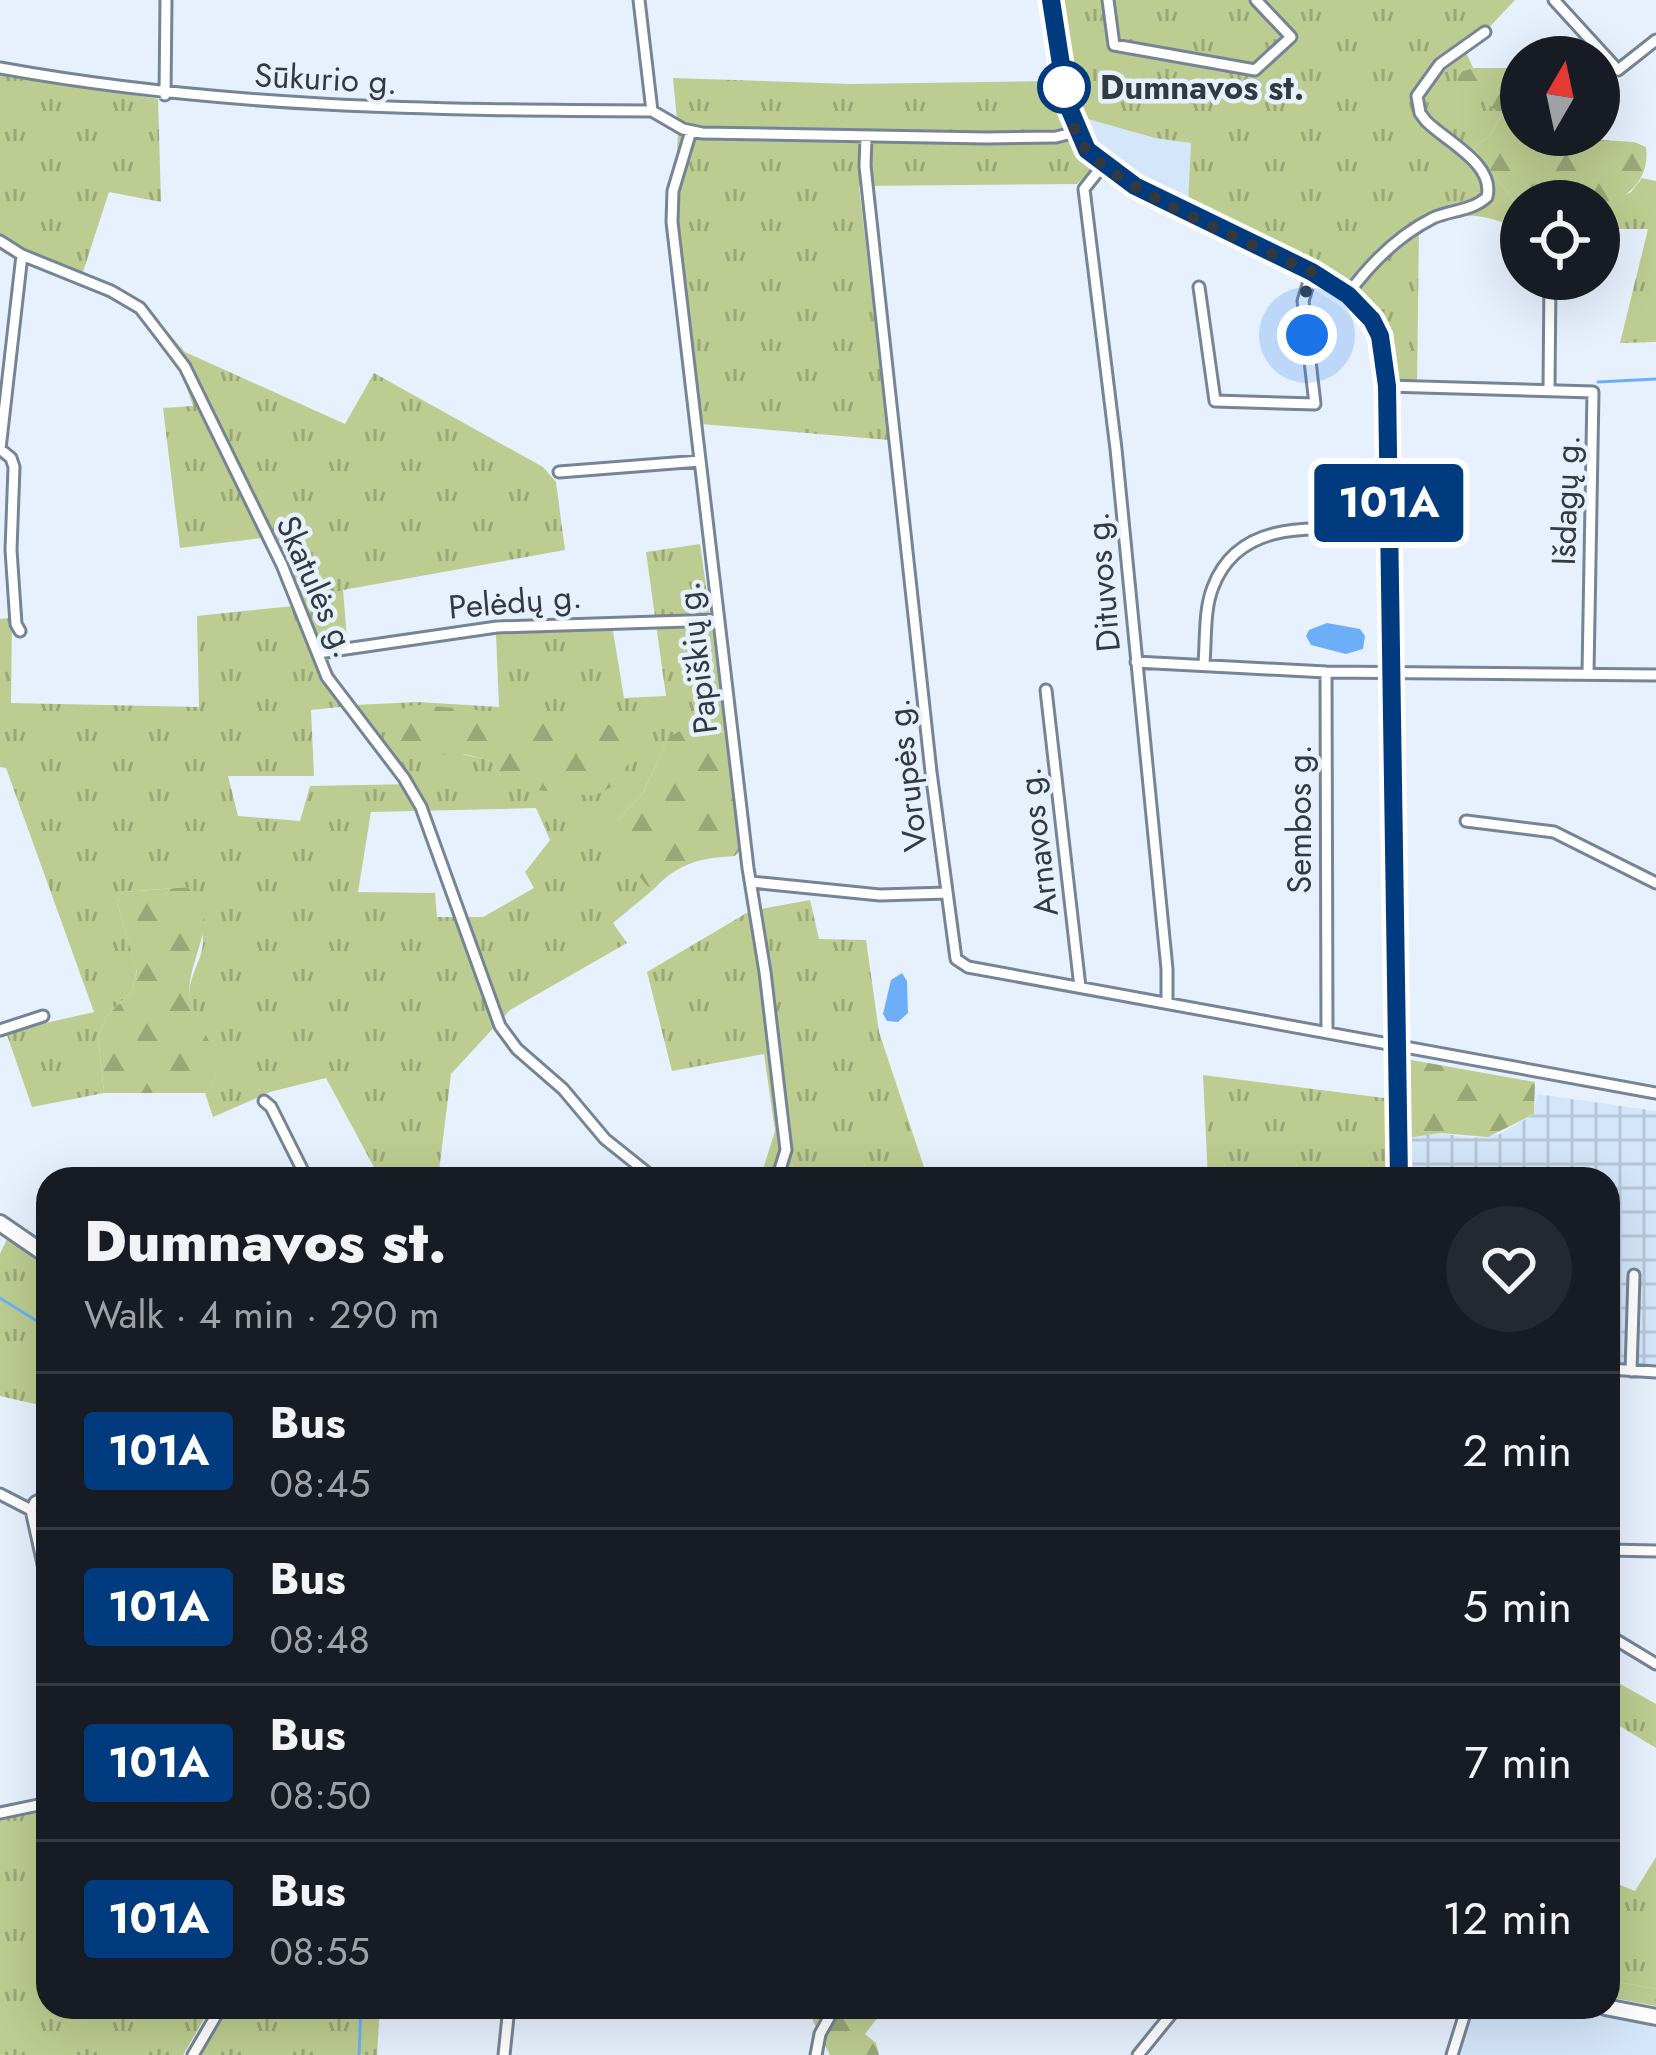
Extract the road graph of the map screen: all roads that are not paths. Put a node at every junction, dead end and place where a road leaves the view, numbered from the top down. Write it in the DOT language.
graph roads {
  1 [pos="166,0"];
  2 [pos="639,0"];
  3 [pos="1051,0"];
  4 [pos="1108,0"];
  5 [pos="1256,0"];
  6 [pos="1554,0"];
  7 [pos="1485,32"];
  8 [pos="1656,40"];
  9 [pos="0,68"];
  10 [pos="165,94"];
  11 [pos="652,110"];
  12 [pos="691,131"];
  13 [pos="1076,132"];
  14 [pos="866,136"];
  15 [pos="1103,165"];
  16 [pos="0,242"];
  17 [pos="22,255"];
  18 [pos="1312,272"];
  19 [pos="1198,287"];
  20 [pos="1348,295"];
  21 [pos="1550,300"];
  22 [pos="1387,386"];
  23 [pos="1549,388"];
  24 [pos="700,461"];
  25 [pos="559,472"];
  26 [pos="1390,531"];
  27 [pos="718,620"];
  28 [pos="20,631"];
  29 [pos="318,653"];
  30 [pos="1136,662"];
  31 [pos="1204,663"];
  32 [pos="1391,671"];
  33 [pos="1326,672"];
  34 [pos="1588,673"];
  35 [pos="1656,676"];
  36 [pos="1046,690"];
  37 [pos="1466,821"];
  38 [pos="751,882"];
  39 [pos="1656,884"];
  40 [pos="947,893"];
  41 [pos="1080,987"];
  42 [pos="1167,1002"];
  43 [pos="44,1016"];
  44 [pos="0,1030"];
  45 [pos="1328,1032"];
  46 [pos="1397,1046"];
  47 [pos="1656,1093"];
  48 [pos="264,1101"];
  49 [pos="301,1167"];
  50 [pos="640,1167"];
  51 [pos="781,1167"];
  52 [pos="1399,1167"];
  53 [pos="0,1223"];
  54 [pos="36,1248"];
  55 [pos="1634,1275"];
  56 [pos="1620,1370"];
  57 [pos="1630,1370"];
  58 [pos="1656,1372"];
  59 [pos="0,1494"];
  60 [pos="36,1502"];
  61 [pos="31,1510"];
  62 [pos="36,1533"];
  63 [pos="1620,1550"];
  64 [pos="1656,1551"];
  65 [pos="1620,1642"];
  66 [pos="1656,1664"];
  67 [pos="36,1806"];
  68 [pos="0,1813"];
  69 [pos="1620,2010"];
  70 [pos="1656,2017"];
  71 [pos="213,2019"];
  72 [pos="508,2019"];
  73 [pos="828,2019"];
  74 [pos="1167,2019"];
  75 [pos="1463,2019"];
  76 [pos="193,2055"];
  77 [pos="504,2055"];
  78 [pos="816,2055"];
  79 [pos="1138,2055"];
  80 [pos="1452,2055"];
  1 -- 10 [label="street"];
  2 -- 11 [label="street"];
  3 -- 13 [label="main road"];
  4 -- 5 [label="street"];
  6 -- 8 [label="street"];
  7 -- 20 [label="street"];
  9 -- 10 [label="street, Sūkurio g."];
  10 -- 11 [label="street, Sūkurio g."];
  11 -- 12 [label="street"];
  12 -- 14 [label="street"];
  12 -- 24 [label="street, Papiškių g."];
  13 -- 14 [label="street"];
  13 -- 15 [label="main road"];
  14 -- 40 [label="street, Vorupės g."];
  15 -- 18 [label="main road"];
  15 -- 30 [label="street, Dituvos g."];
  16 -- 17 [label="street, Skatulės g."];
  17 -- 28 [label="street"];
  17 -- 29 [label="street, Skatulės g."];
  18 -- 19 [label="street"];
  18 -- 20 [label="main road"];
  20 -- 22 [label="main road"];
  21 -- 23 [label="street"];
  22 -- 23 [label="street, Išdagų g."];
  22 -- 26 [label="main road"];
  23 -- 34 [label="street, Išdagų g."];
  24 -- 25 [label="street"];
  24 -- 27 [label="street, Papiškių g."];
  26 -- 31 [label="street"];
  26 -- 32 [label="main road"];
  27 -- 29 [label="street, Pelėdų g."];
  27 -- 38 [label="street, Papiškių g."];
  29 -- 50 [label="street, Skatulės g."];
  30 -- 31 [label="street"];
  30 -- 42 [label="street, Dituvos g."];
  31 -- 33 [label="street"];
  32 -- 33 [label="street"];
  32 -- 34 [label="street"];
  32 -- 46 [label="main road"];
  33 -- 45 [label="street, Sembos g."];
  34 -- 35 [label="street"];
  36 -- 41 [label="street, Arnavos g."];
  37 -- 39 [label="street"];
  38 -- 40 [label="street"];
  38 -- 51 [label="street, Papiškių g."];
  40 -- 41 [label="street, Vorupės g."];
  41 -- 42 [label="street, Vorupės g."];
  42 -- 45 [label="street, Vorupės g."];
  43 -- 44 [label="street"];
  45 -- 46 [label="street, Vorupės g."];
  46 -- 47 [label="street, Vorupės g."];
  46 -- 52 [label="main road"];
  48 -- 49 [label="street"];
  53 -- 54 [label="main road"];
  55 -- 57 [label="street"];
  56 -- 57 [label="street"];
  57 -- 58 [label="street"];
  59 -- 61 [label="street"];
  60 -- 61 [label="street"];
  61 -- 62 [label="street"];
  63 -- 64 [label="street"];
  65 -- 66 [label="street"];
  67 -- 68 [label="street"];
  69 -- 70 [label="main road"];
  71 -- 76 [label="street"];
  72 -- 77 [label="street"];
  73 -- 78 [label="street"];
  74 -- 79 [label="street"];
  75 -- 80 [label="street"];
}
